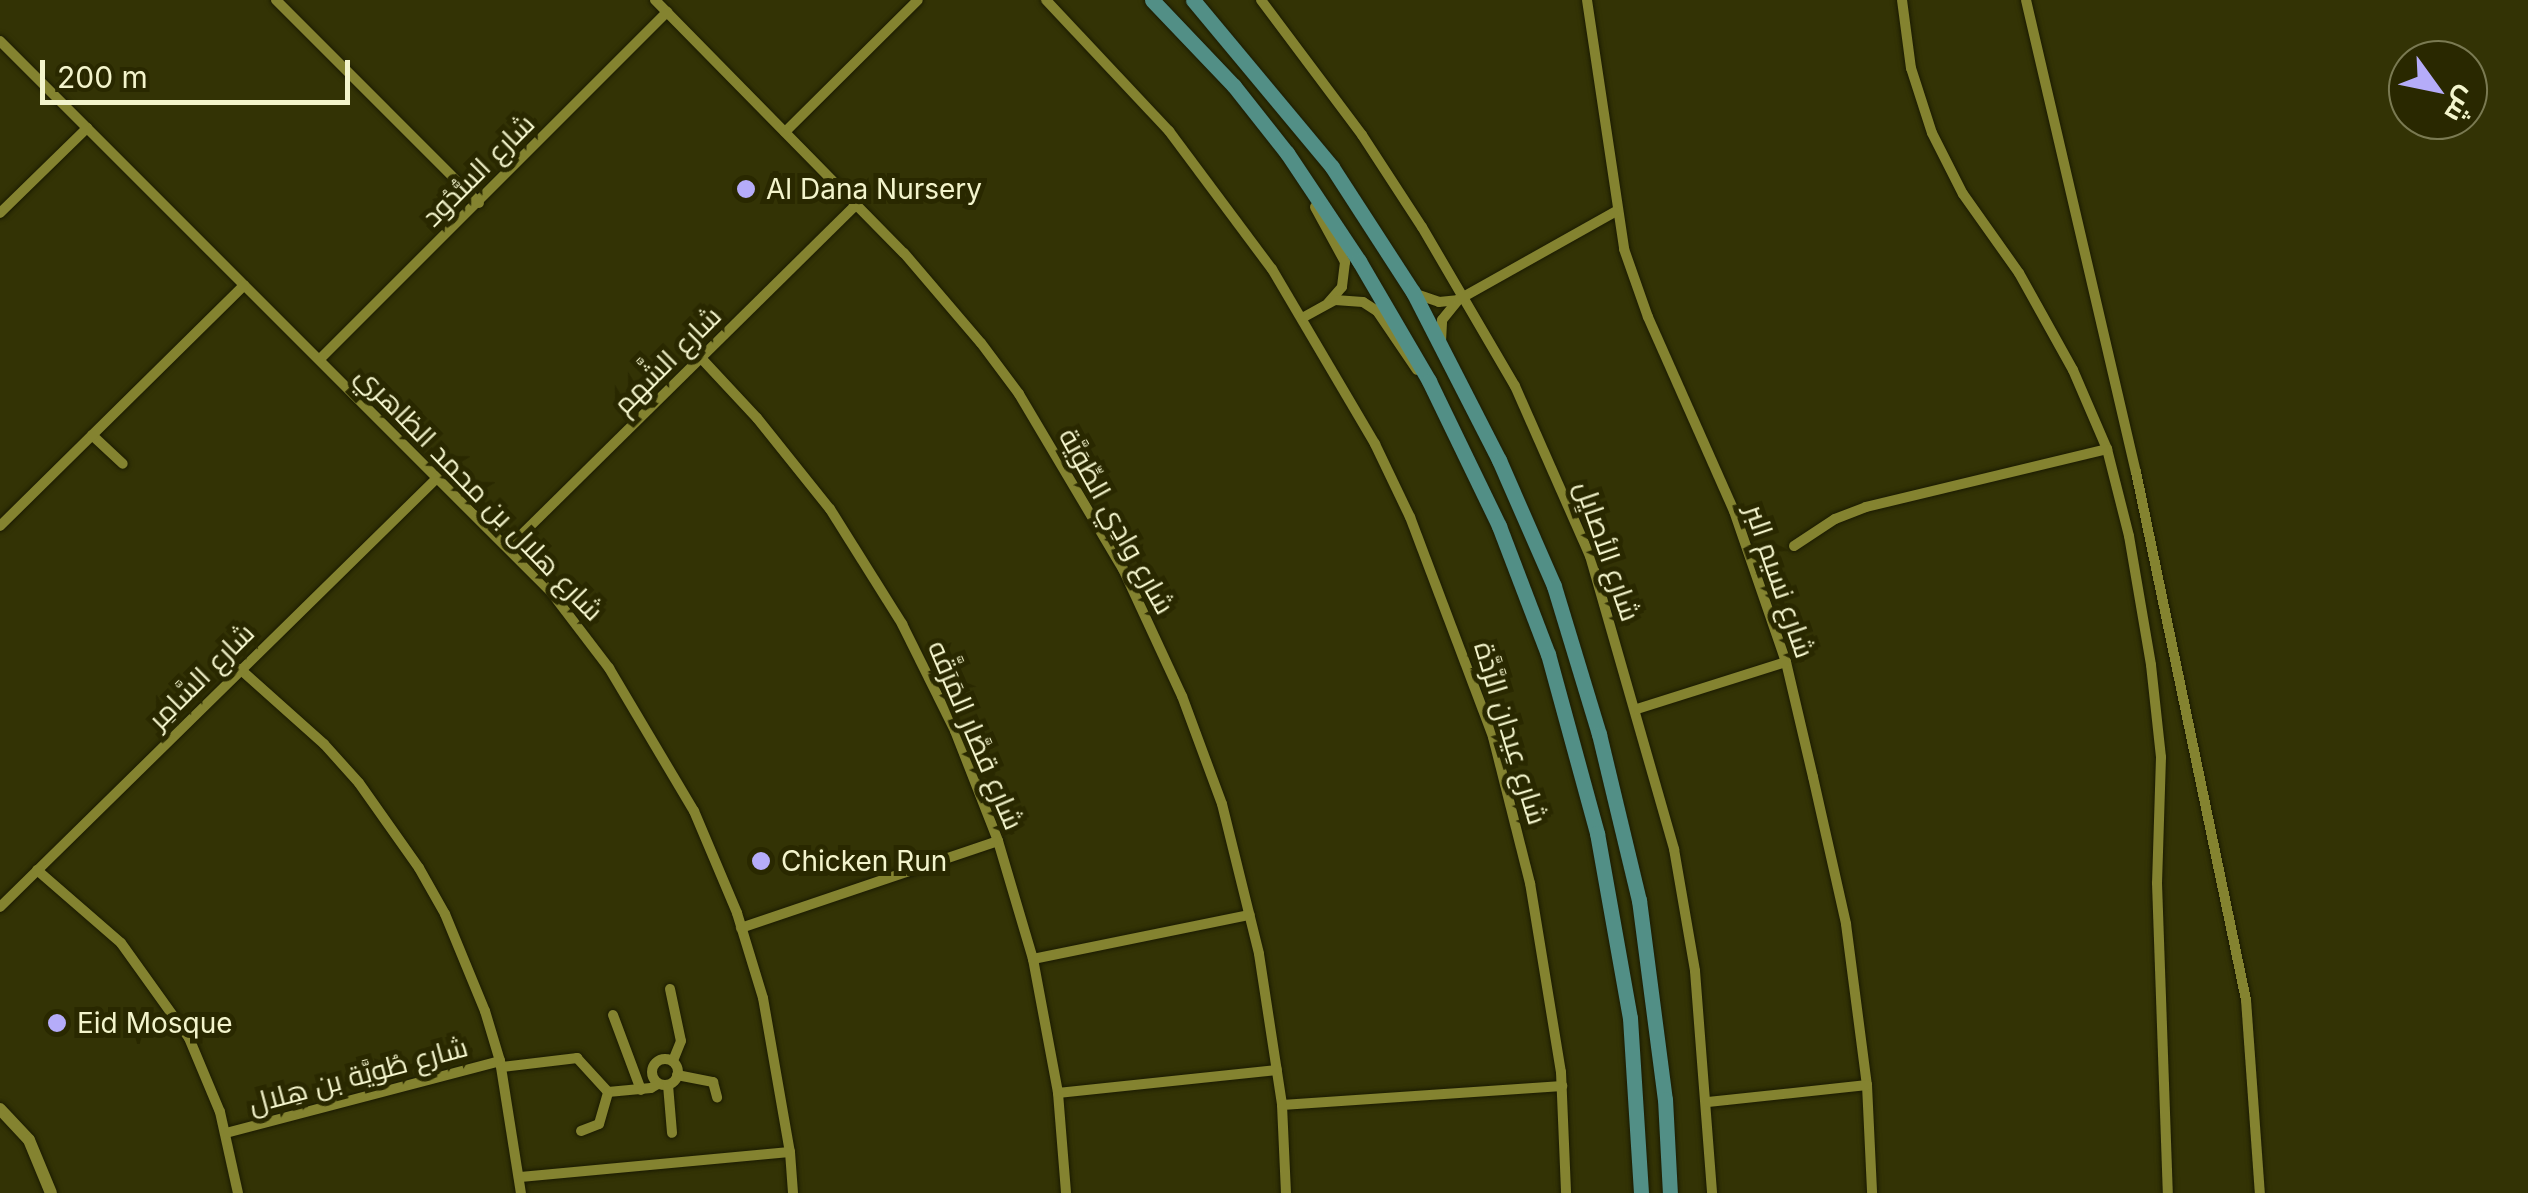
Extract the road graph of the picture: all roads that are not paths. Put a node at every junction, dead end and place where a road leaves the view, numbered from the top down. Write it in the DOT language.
graph roads {
  1 [pos="276,0"];
  2 [pos="656,0"];
  3 [pos="918,0"];
  4 [pos="1046,0"];
  5 [pos="1152,0"];
  6 [pos="1193,0"];
  7 [pos="1261,0"];
  8 [pos="1586,0"];
  9 [pos="1902,0"];
  10 [pos="2026,0"];
  11 [pos="667,12"];
  12 [pos="0,41"];
  13 [pos="87,128"];
  14 [pos="786,132"];
  15 [pos="1287,153"];
  16 [pos="479,203"];
  17 [pos="857,204"];
  18 [pos="0,212"];
  19 [pos="1616,212"];
  20 [pos="244,286"];
  21 [pos="1413,292"];
  22 [pos="1460,299"];
  23 [pos="1328,302"];
  24 [pos="1304,317"];
  25 [pos="1442,344"];
  26 [pos="700,358"];
  27 [pos="320,359"];
  28 [pos="1429,381"];
  29 [pos="92,434"];
  30 [pos="2107,449"];
  31 [pos="123,464"];
  32 [pos="436,478"];
  33 [pos="0,526"];
  34 [pos="1794,546"];
  35 [pos="508,548"];
  36 [pos="1786,662"];
  37 [pos="240,669"];
  38 [pos="1636,709"];
  39 [pos="998,841"];
  40 [pos="37,870"];
  41 [pos="0,907"];
  42 [pos="1250,915"];
  43 [pos="741,928"];
  44 [pos="1033,960"];
  45 [pos="670,989"];
  46 [pos="613,1016"];
  47 [pos="673,1061"];
  48 [pos="501,1064"];
  49 [pos="1276,1070"];
  50 [pos="677,1075"];
  51 [pos="663,1084"];
  52 [pos="1867,1085"];
  53 [pos="1562,1086"];
  54 [pos="641,1090"];
  55 [pos="608,1092"];
  56 [pos="1058,1093"];
  57 [pos="717,1097"];
  58 [pos="1708,1102"];
  59 [pos="1282,1105"];
  60 [pos="0,1109"];
  61 [pos="581,1131"];
  62 [pos="226,1133"];
  63 [pos="672,1133"];
  64 [pos="790,1152"];
  65 [pos="520,1177"];
  66 [pos="51,1193"];
  67 [pos="238,1193"];
  68 [pos="520,1193"];
  69 [pos="793,1193"];
  70 [pos="1066,1193"];
  71 [pos="1286,1193"];
  72 [pos="1566,1193"];
  73 [pos="1642,1193"];
  74 [pos="1670,1193"];
  75 [pos="1712,1193"];
  76 [pos="1872,1193"];
  77 [pos="2168,1193"];
  78 [pos="2260,1193"];
  1 -- 16 [label="street"];
  2 -- 11 [label="street, شارع وادِي الطِّوَيَّة"];
  3 -- 14 [label="street"];
  4 -- 24 [label="street, شارع عِيدان الرَّدَّة"];
  5 -- 15 [label="main road"];
  6 -- 21 [label="main road"];
  7 -- 22 [label="street, شارع الأصايِل"];
  8 -- 19 [label="street, شارع نسيم البر"];
  9 -- 30 [label="street"];
  10 -- 78 [label="street"];
  11 -- 14 [label="street, شارع وادِي الطِّوَيَّة"];
  11 -- 16 [label="street, شارع السُّدُود"];
  12 -- 13 [label="street, شارع هلال بن محمد الظاهري"];
  13 -- 18 [label="street"];
  13 -- 20 [label="street, شارع هلال بن محمد الظاهري"];
  14 -- 17 [label="street, شارع وادِي الطِّوَيَّة"];
  15 -- 23 [label="street"];
  15 -- 28 [label="main road"];
  16 -- 27 [label="street, شارع السُّدُود"];
  17 -- 26 [label="street, شارع الشَّهم"];
  17 -- 42 [label="street, شارع وادِي الطِّوَيَّة"];
  19 -- 22 [label="street"];
  19 -- 36 [label="street, شارع نسيم البر"];
  20 -- 27 [label="street, شارع هلال بن محمد الظاهري"];
  20 -- 29 [label="street"];
  21 -- 22 [label="street"];
  21 -- 25 [label="main road"];
  22 -- 25 [label="street"];
  22 -- 38 [label="street, شارع الأصايِل"];
  23 -- 24 [label="street"];
  23 -- 28 [label="street"];
  24 -- 53 [label="street, شارع عِيدان الرَّدَّة"];
  25 -- 74 [label="main road"];
  26 -- 35 [label="street, شارع الشَّهم"];
  26 -- 39 [label="street, شارع قصَّار المَرَقَّه"];
  27 -- 32 [label="street, شارع هلال بن محمد الظاهري"];
  28 -- 73 [label="main road"];
  29 -- 31 [label="street"];
  29 -- 33 [label="street"];
  30 -- 34 [label="street"];
  30 -- 77 [label="street"];
  32 -- 35 [label="street, شارع هلال بن محمد الظاهري"];
  32 -- 37 [label="street, شارع السَّامِر"];
  35 -- 43 [label="street, شارع هلال بن محمد الظاهري"];
  36 -- 38 [label="street"];
  36 -- 52 [label="street, شارع نسيم البر"];
  37 -- 40 [label="street, شارع السَّامِر"];
  37 -- 48 [label="street"];
  38 -- 58 [label="street, شارع الأصايِل"];
  39 -- 43 [label="street"];
  39 -- 44 [label="street, شارع قصَّار المَرَقَّه"];
  40 -- 41 [label="street, شارع السَّامِر"];
  40 -- 62 [label="street"];
  42 -- 44 [label="street"];
  42 -- 49 [label="street, شارع وادِي الطِّوَيَّة"];
  43 -- 64 [label="street, شارع هلال بن محمد الظاهري"];
  44 -- 56 [label="street, شارع قصَّار المَرَقَّه"];
  45 -- 47 [label="street"];
  46 -- 54 [label="street"];
  47 -- 50 [label="street"];
  47 -- 51 [label="street"];
  48 -- 55 [label="street, شارع طُويَّة بن هِلال"];
  48 -- 62 [label="street, شارع طُويَّة بن هِلال"];
  48 -- 65 [label="street"];
  49 -- 56 [label="street"];
  49 -- 59 [label="street, شارع وادِي الطِّوَيَّة"];
  50 -- 51 [label="street"];
  50 -- 57 [label="street"];
  51 -- 54 [label="street"];
  51 -- 63 [label="street"];
  52 -- 58 [label="street"];
  52 -- 76 [label="street, شارع نسيم البر"];
  53 -- 59 [label="street"];
  53 -- 72 [label="street, شارع عِيدان الرَّدَّة"];
  54 -- 55 [label="street"];
  55 -- 61 [label="street"];
  56 -- 70 [label="street, شارع قصَّار المَرَقَّه"];
  58 -- 75 [label="street, شارع الأصايِل"];
  59 -- 71 [label="street, شارع وادِي الطِّوَيَّة"];
  60 -- 66 [label="street"];
  62 -- 67 [label="street"];
  64 -- 65 [label="street"];
  64 -- 69 [label="street, شارع هلال بن محمد الظاهري"];
  65 -- 68 [label="street"];
}
